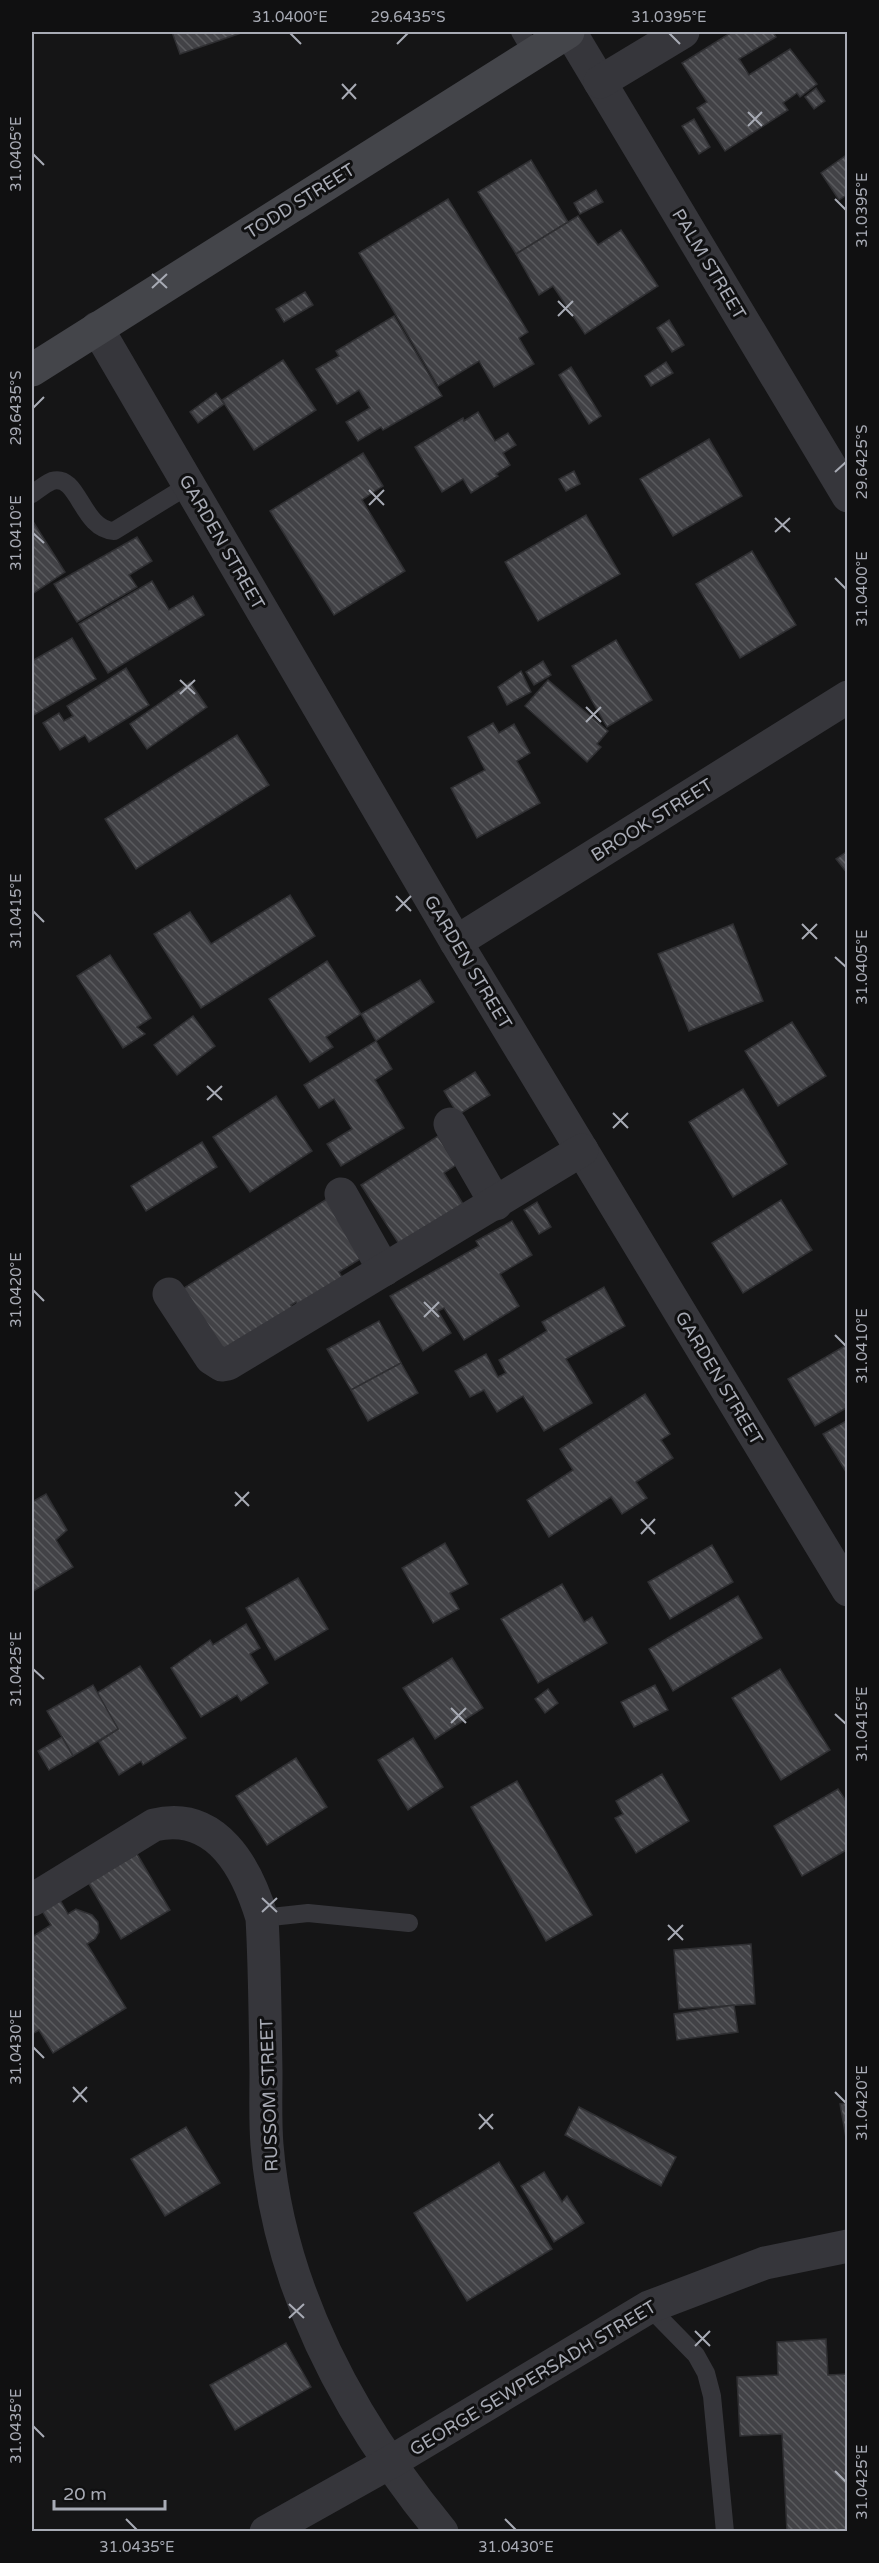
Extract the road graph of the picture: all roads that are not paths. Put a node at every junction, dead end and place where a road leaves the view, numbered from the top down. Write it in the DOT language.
graph roads {
  1 [pos="569,32"];
  2 [pos="683,32"];
  3 [pos="527,43"];
  4 [pos="600,82"];
  5 [pos="98,328"];
  6 [pos="32,370"];
  7 [pos="189,485"];
  8 [pos="32,494"];
  9 [pos="848,496"];
  10 [pos="848,697"];
  11 [pos="456,942"];
  12 [pos="450,1124"];
  13 [pos="582,1150"];
  14 [pos="341,1194"];
  15 [pos="496,1204"];
  16 [pos="384,1270"];
  17 [pos="169,1294"];
  18 [pos="848,1590"];
  19 [pos="32,1900"];
  20 [pos="262,1918"];
  21 [pos="409,1923"];
  22 [pos="848,2246"];
  23 [pos="649,2307"];
  24 [pos="389,2463"];
  25 [pos="266,2532"];
  26 [pos="442,2532"];
  27 [pos="725,2532"];
  1 -- 3 [label="street, TODD STREET"];
  1 -- 4 [label="street, PALM STREET"];
  2 -- 4 [label="street"];
  3 -- 5 [label="street, TODD STREET"];
  4 -- 9 [label="street, PALM STREET"];
  5 -- 6 [label="street, TODD STREET"];
  5 -- 7 [label="street, GARDEN STREET"];
  7 -- 8 [label="lane"];
  7 -- 11 [label="street, GARDEN STREET"];
  10 -- 11 [label="street, BROOK STREET"];
  11 -- 13 [label="street, GARDEN STREET"];
  12 -- 15 [label="street"];
  13 -- 15 [label="street"];
  13 -- 18 [label="street, GARDEN STREET"];
  14 -- 16 [label="street"];
  15 -- 16 [label="street"];
  16 -- 17 [label="street"];
  19 -- 20 [label="street, RUSSOM STREET"];
  20 -- 21 [label="lane"];
  20 -- 24 [label="street, RUSSOM STREET"];
  22 -- 23 [label="street, GEORGE SEWPERSADH STREET"];
  23 -- 24 [label="street, GEORGE SEWPERSADH STREET"];
  23 -- 27 [label="lane"];
  24 -- 25 [label="street, GEORGE SEWPERSADH STREET"];
  24 -- 26 [label="street, RUSSOM STREET"];
}
